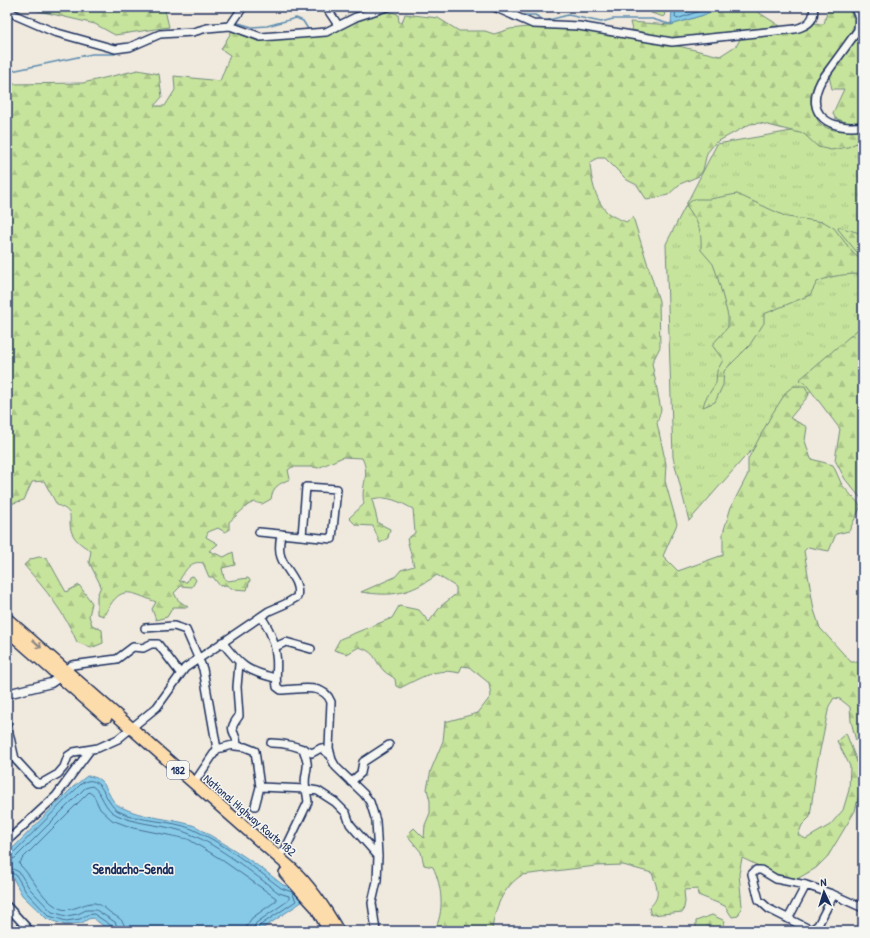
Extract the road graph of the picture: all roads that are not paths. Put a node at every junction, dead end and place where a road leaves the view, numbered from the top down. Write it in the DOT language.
graph roads {
  1 [pos="243,7"];
  2 [pos="326,7"];
  3 [pos="387,7"];
  4 [pos="494,7"];
  5 [pos="813,7"];
  6 [pos="854,7"];
  7 [pos="7,9"];
  8 [pos="338,25"];
  9 [pos="230,26"];
  10 [pos="863,126"];
  11 [pos="259,532"];
  12 [pos="281,534"];
  13 [pos="302,536"];
  14 [pos="261,617"];
  15 [pos="7,619"];
  16 [pos="145,628"];
  17 [pos="7,630"];
  18 [pos="222,642"];
  19 [pos="275,647"];
  20 [pos="311,649"];
  21 [pos="197,659"];
  22 [pos="239,664"];
  23 [pos="180,673"];
  24 [pos="63,674"];
  25 [pos="275,678"];
  26 [pos="7,694"];
  27 [pos="7,724"];
  28 [pos="127,730"];
  29 [pos="271,743"];
  30 [pos="235,746"];
  31 [pos="389,746"];
  32 [pos="217,749"];
  33 [pos="305,749"];
  34 [pos="90,750"];
  35 [pos="330,755"];
  36 [pos="351,782"];
  37 [pos="194,783"];
  38 [pos="260,787"];
  39 [pos="306,789"];
  40 [pos="255,806"];
  41 [pos="7,841"];
  42 [pos="277,856"];
  43 [pos="378,856"];
  44 [pos="806,885"];
  45 [pos="832,894"];
  46 [pos="7,906"];
  47 [pos="863,908"];
  48 [pos="788,919"];
  49 [pos="30,931"];
  50 [pos="329,931"];
  51 [pos="338,931"];
  52 [pos="376,931"];
  1 -- 9 [label="street"];
  2 -- 8 [label="street"];
  3 -- 8 [label="street"];
  4 -- 5 [label="street"];
  6 -- 10 [label="street"];
  7 -- 9 [label="street"];
  8 -- 9 [label="street"];
  11 -- 12 [label="street"];
  12 -- 13 [label="street"];
  12 -- 14 [label="street"];
  13 -- 13 [label="street"];
  14 -- 18 [label="street"];
  14 -- 19 [label="street"];
  15 -- 24 [label="highway, National Highway Route 182 / 182, one-way"];
  16 -- 21 [label="street"];
  17 -- 24 [label="highway, National Highway Route 182 / 182"];
  18 -- 21 [label="street"];
  18 -- 22 [label="street"];
  19 -- 20 [label="street"];
  19 -- 25 [label="street"];
  21 -- 23 [label="street"];
  21 -- 32 [label="street"];
  22 -- 25 [label="street"];
  22 -- 30 [label="street"];
  23 -- 24 [label="street"];
  23 -- 28 [label="street"];
  24 -- 26 [label="street"];
  24 -- 28 [label="highway, National Highway Route 182 / 182"];
  25 -- 35 [label="street"];
  27 -- 34 [label="street"];
  28 -- 34 [label="street"];
  28 -- 37 [label="highway, National Highway Route 182 / 182"];
  28 -- 50 [label="highway, National Highway Route 182 / 182"];
  29 -- 33 [label="street"];
  30 -- 32 [label="street"];
  30 -- 38 [label="street"];
  31 -- 36 [label="street"];
  32 -- 37 [label="street"];
  33 -- 35 [label="street"];
  33 -- 39 [label="street"];
  34 -- 41 [label="street"];
  35 -- 36 [label="street"];
  36 -- 43 [label="street"];
  37 -- 42 [label="highway, National Highway Route 182 / 182"];
  38 -- 39 [label="street"];
  38 -- 40 [label="street"];
  39 -- 42 [label="street"];
  39 -- 43 [label="street"];
  42 -- 51 [label="highway, National Highway Route 182 / 182"];
  43 -- 52 [label="street"];
  44 -- 45 [label="street"];
  44 -- 48 [label="street"];
  44 -- 48 [label="street"];
  45 -- 47 [label="street"];
  45 -- 48 [label="street"];
  46 -- 49 [label="street"];
}
